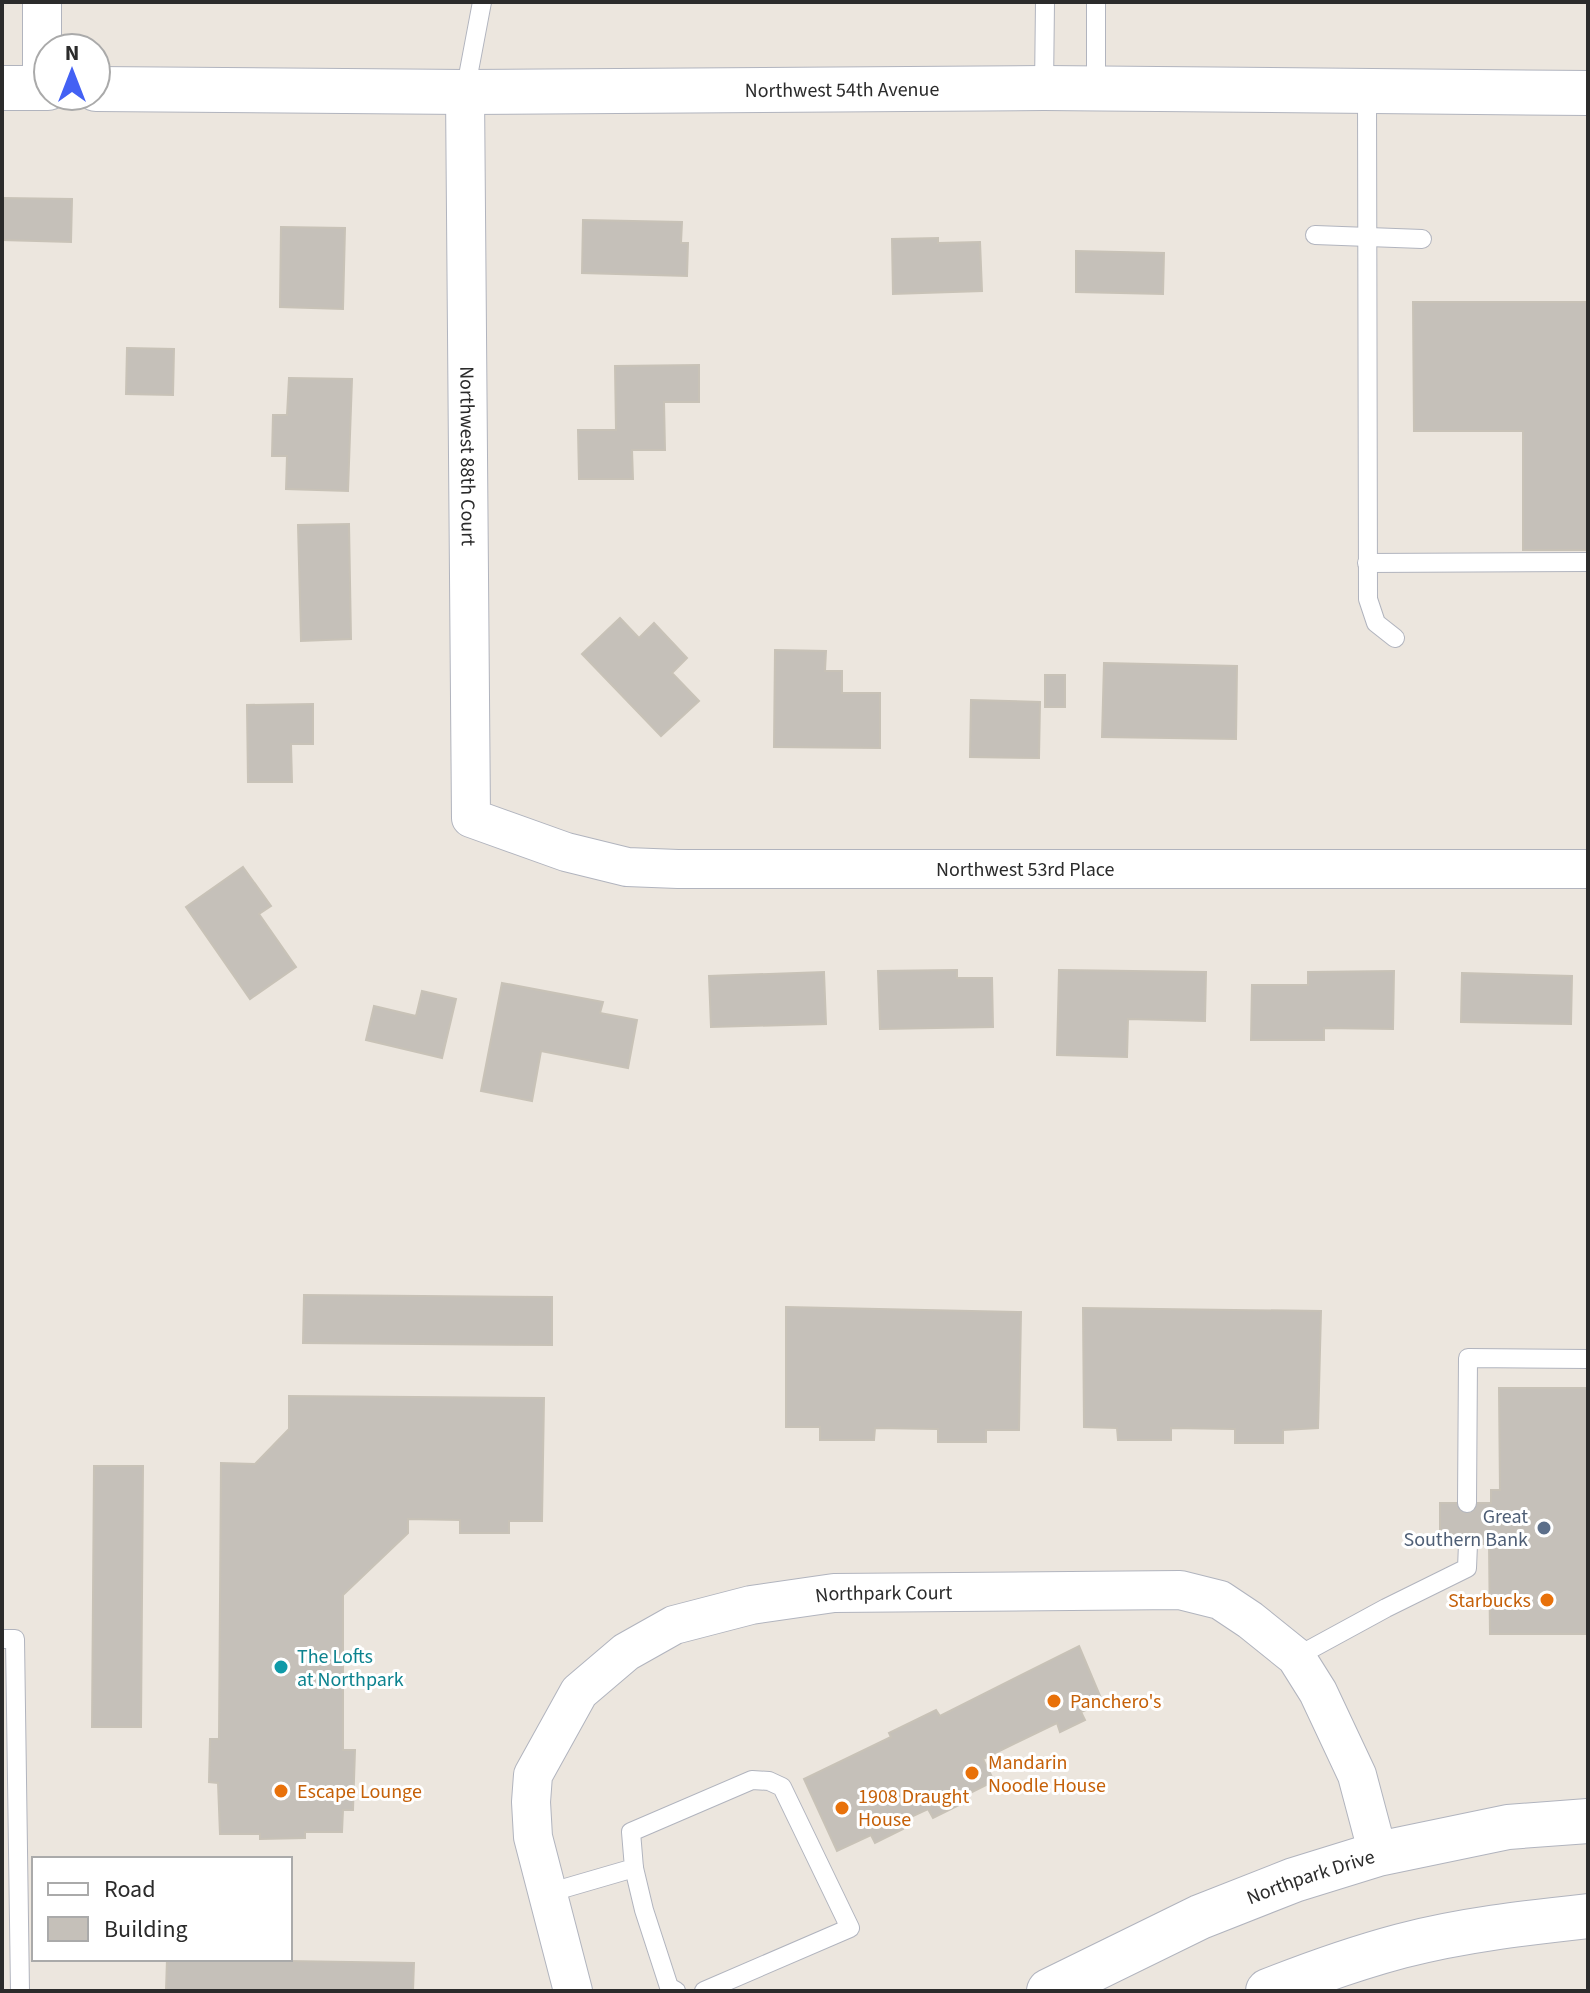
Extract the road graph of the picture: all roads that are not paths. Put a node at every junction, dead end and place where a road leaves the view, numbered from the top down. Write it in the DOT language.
graph roads {
  1 [pos="42,2"];
  2 [pos="482,2"];
  3 [pos="1045,2"];
  4 [pos="1096,2"];
  5 [pos="31,88"];
  6 [pos="1044,88"];
  7 [pos="1096,88"];
  8 [pos="112,89"];
  9 [pos="1367,91"];
  10 [pos="465,92"];
  11 [pos="1588,93"];
  12 [pos="1315,235"];
  13 [pos="1368,237"];
  14 [pos="1422,239"];
  15 [pos="1588,562"];
  16 [pos="1367,563"];
  17 [pos="1395,638"];
  18 [pos="471,818"];
  19 [pos="1588,869"];
  20 [pos="1588,1359"];
  21 [pos="1467,1503"];
  22 [pos="1468,1544"];
  23 [pos="2,1639"];
  24 [pos="1296,1657"];
  25 [pos="1588,1821"];
  26 [pos="1378,1854"];
  27 [pos="634,1868"];
  28 [pos="548,1893"];
  29 [pos="1588,1916"];
  30 [pos="20,1991"];
  31 [pos="573,1991"];
  32 [pos="676,1991"];
  33 [pos="704,1991"];
  34 [pos="1049,1991"];
  35 [pos="1268,1991"];
  1 -- 5 [label="street"];
  2 -- 10 [label="lane"];
  3 -- 6 [label="lane"];
  4 -- 7 [label="lane"];
  6 -- 7 [label="street, Northwest 54th Avenue"];
  6 -- 10 [label="street, Northwest 54th Avenue"];
  7 -- 9 [label="street, Northwest 54th Avenue"];
  8 -- 10 [label="street, Northwest 54th Avenue"];
  9 -- 11 [label="street, Northwest 54th Avenue"];
  9 -- 13 [label="lane"];
  10 -- 18 [label="street, Northwest 88th Court"];
  12 -- 13 [label="lane"];
  13 -- 14 [label="lane"];
  13 -- 16 [label="lane"];
  15 -- 16 [label="lane"];
  16 -- 17 [label="lane"];
  18 -- 19 [label="street, Northwest 53rd Place"];
  20 -- 21 [label="lane"];
  22 -- 24 [label="lane"];
  23 -- 30 [label="lane"];
  24 -- 26 [label="street, Northpark Court"];
  24 -- 28 [label="street, Northpark Court"];
  25 -- 26 [label="street, Northpark Drive"];
  26 -- 34 [label="street, Northpark Drive"];
  27 -- 28 [label="lane"];
  27 -- 32 [label="lane"];
  27 -- 33 [label="lane"];
  28 -- 31 [label="street, Northpark Court"];
  29 -- 35 [label="street"];
}
